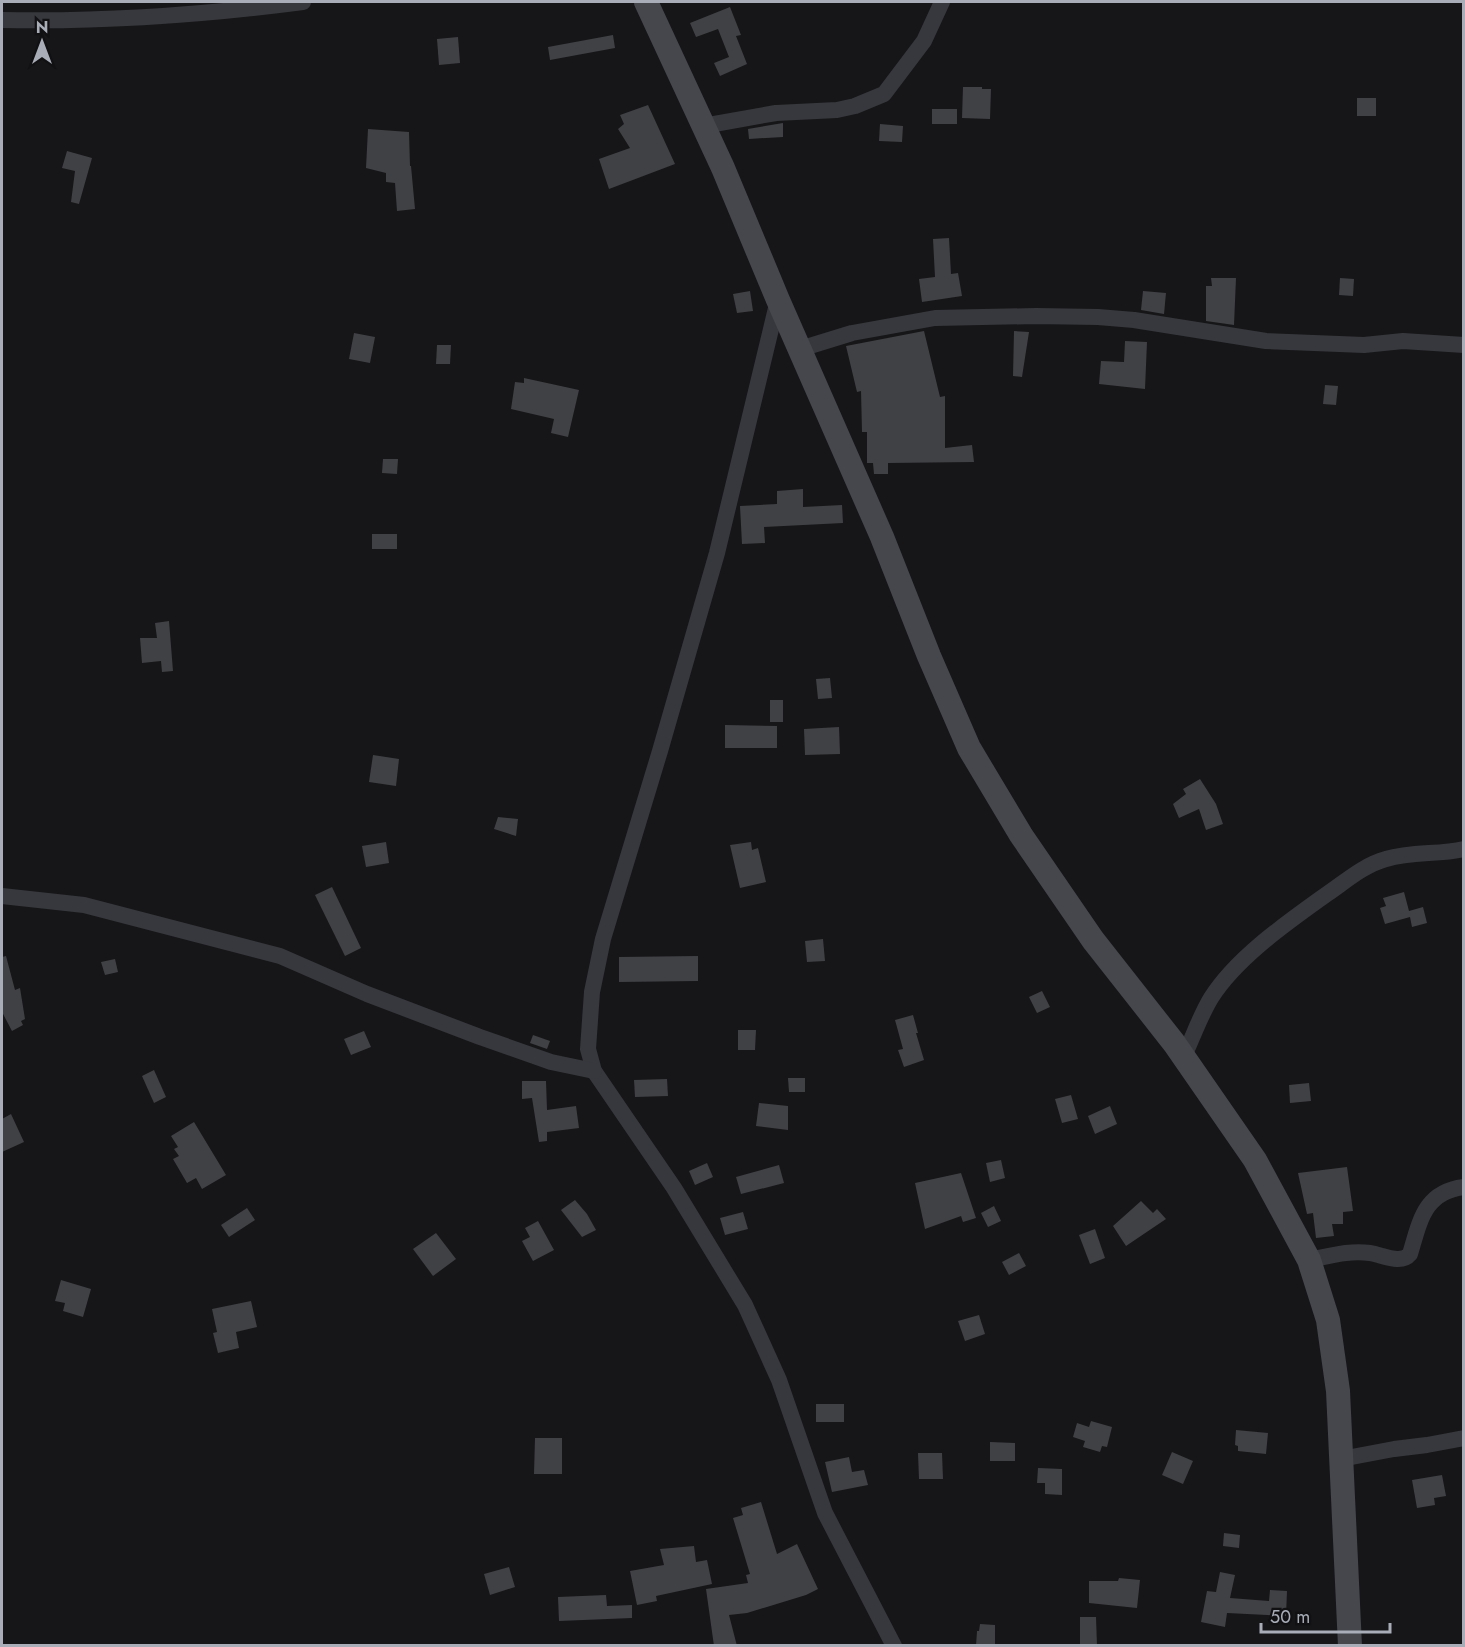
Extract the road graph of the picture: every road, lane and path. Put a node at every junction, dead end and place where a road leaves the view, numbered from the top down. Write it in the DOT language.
graph roads {
  1 [pos="303,2"];
  2 [pos="646,2"];
  3 [pos="942,2"];
  4 [pos="2,20"];
  5 [pos="703,126"];
  6 [pos="778,300"];
  7 [pos="1464,345"];
  8 [pos="800,349"];
  9 [pos="1464,849"];
  10 [pos="2,896"];
  11 [pos="1184,1056"];
  12 [pos="594,1071"];
  13 [pos="1464,1187"];
  14 [pos="1309,1260"];
  15 [pos="1464,1438"];
  16 [pos="1341,1459"];
  17 [pos="894,1646"];
  18 [pos="1350,1646"];
  1 -- 4 [label="street"];
  2 -- 5 [label="street"];
  3 -- 5 [label="street"];
  5 -- 6 [label="street"];
  6 -- 8 [label="street"];
  6 -- 12 [label="street"];
  7 -- 8 [label="street"];
  8 -- 11 [label="street"];
  9 -- 11 [label="street"];
  10 -- 12 [label="street"];
  11 -- 14 [label="street"];
  12 -- 17 [label="street"];
  13 -- 14 [label="street"];
  14 -- 16 [label="street"];
  15 -- 16 [label="street"];
  16 -- 18 [label="street"];
}
